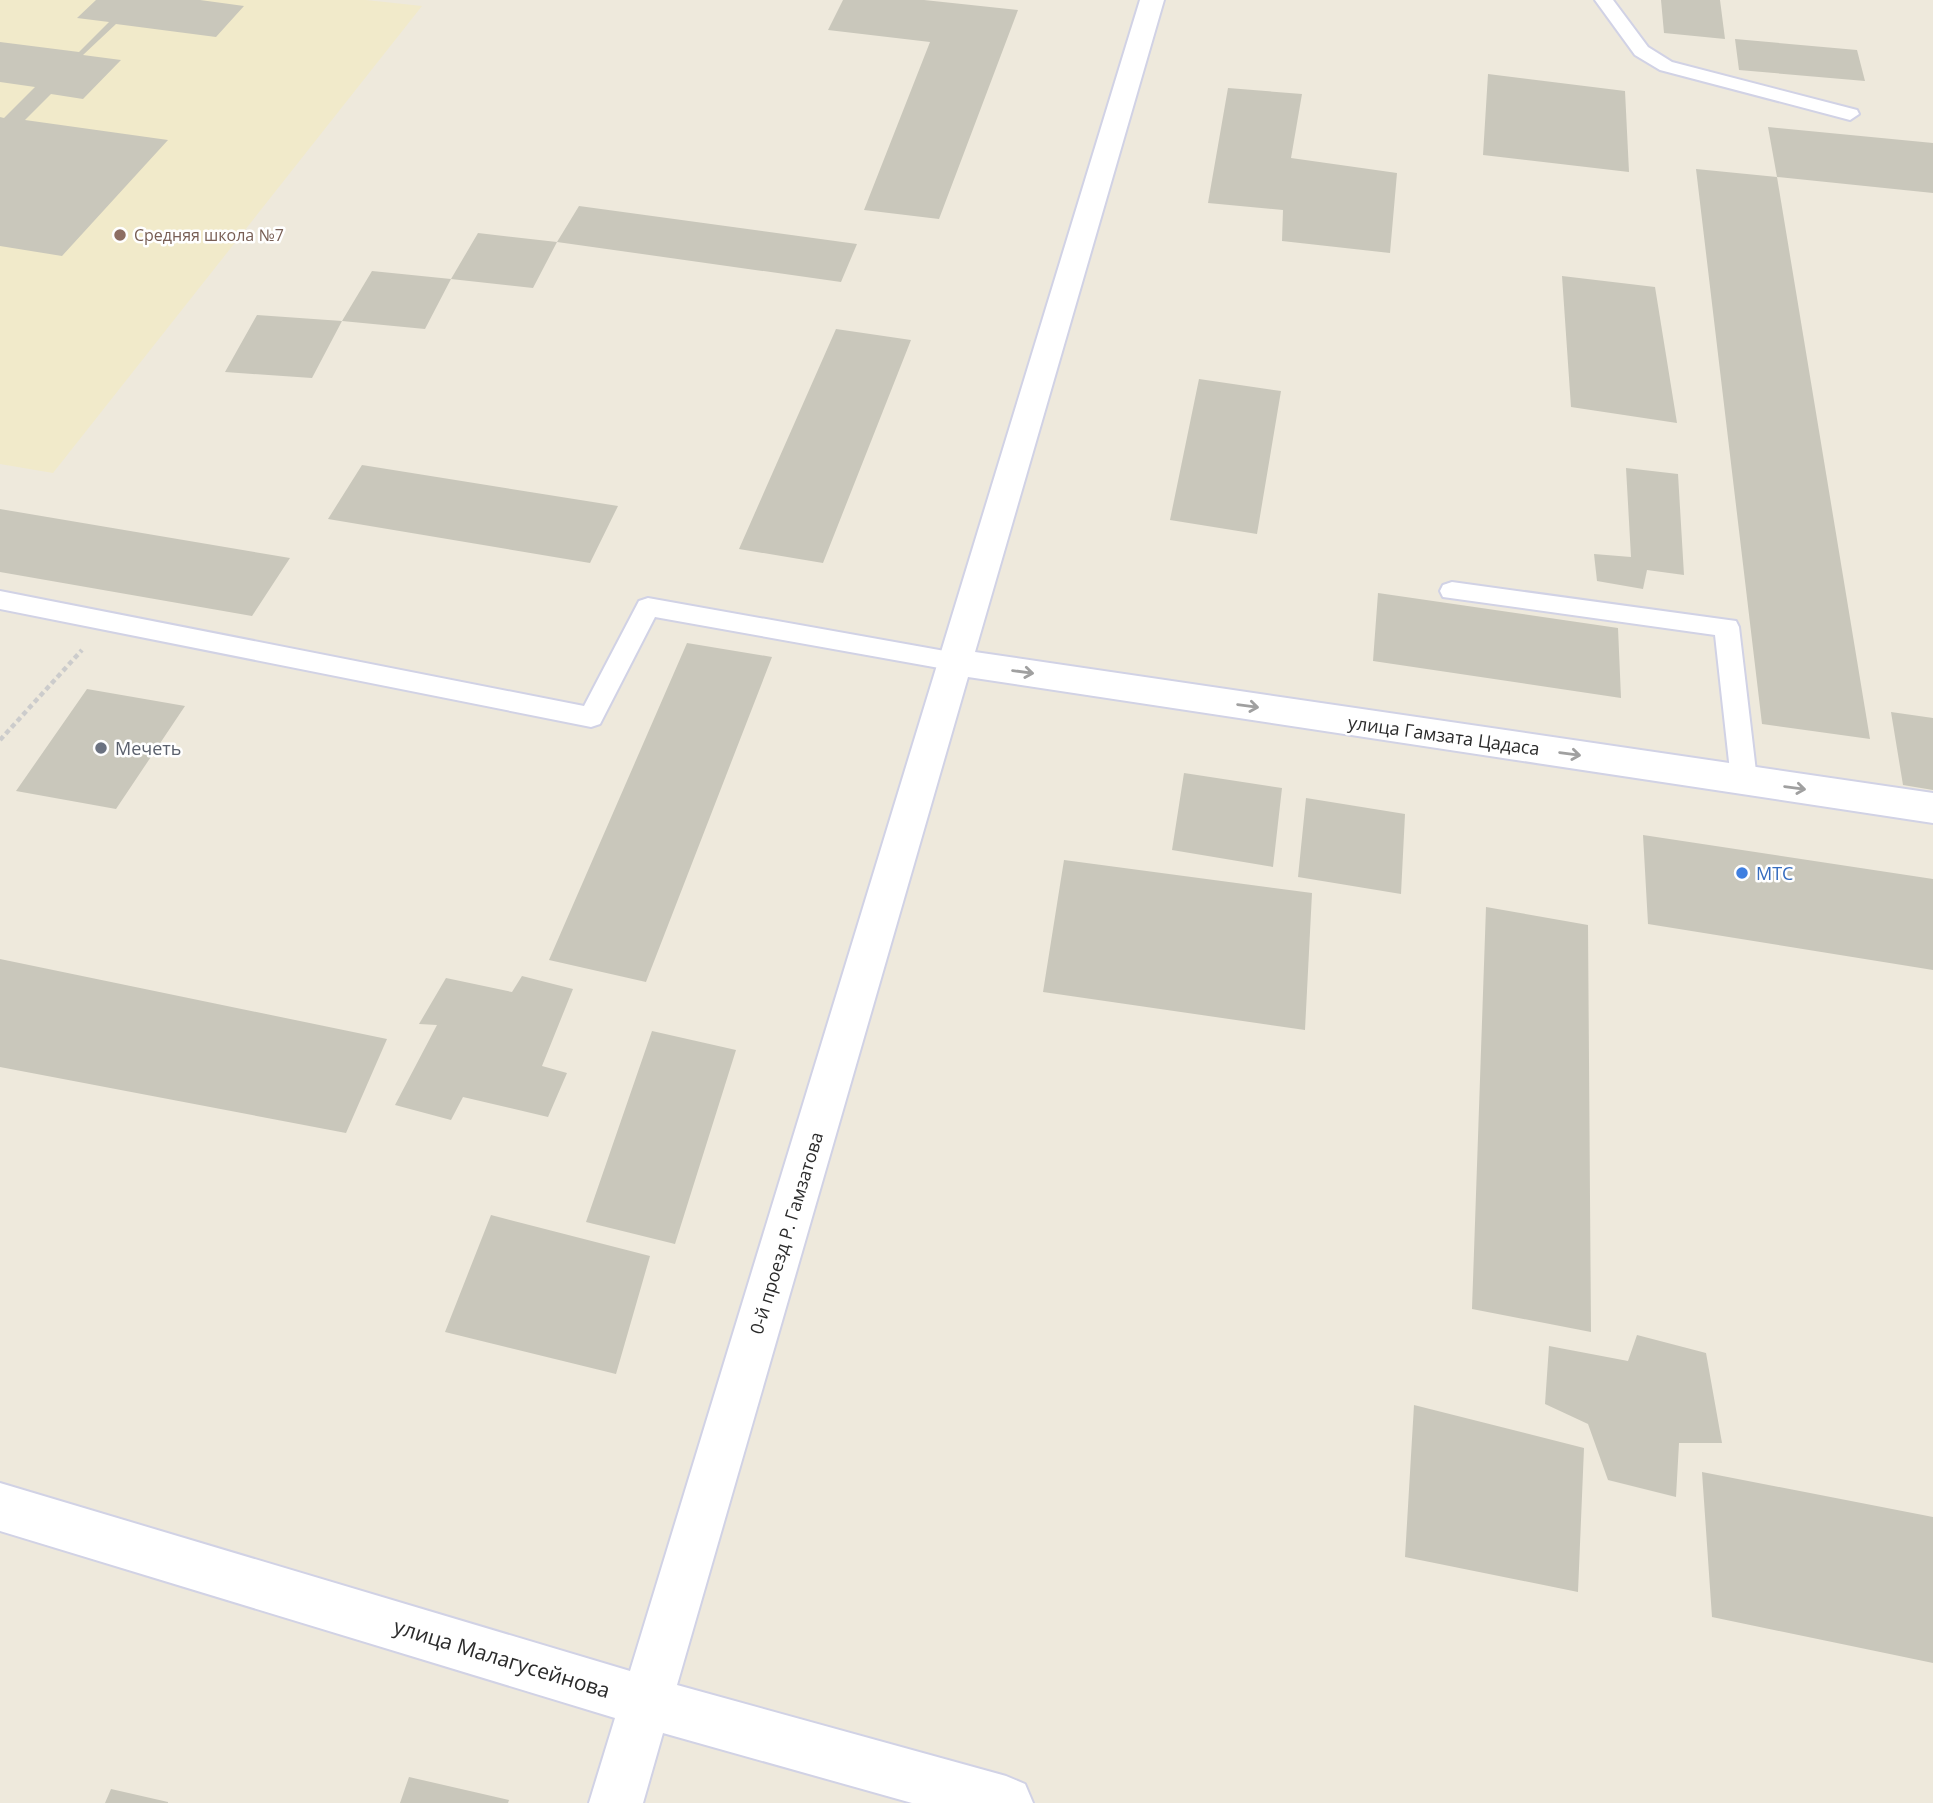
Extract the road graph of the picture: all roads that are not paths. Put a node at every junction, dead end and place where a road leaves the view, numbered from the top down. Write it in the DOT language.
graph roads {
  1 [pos="1152,0"];
  2 [pos="1604,0"];
  3 [pos="1850,114"];
  4 [pos="1452,591"];
  5 [pos="0,600"];
  6 [pos="956,662"];
  7 [pos="1744,780"];
  8 [pos="1933,808"];
  9 [pos="0,1507"];
  10 [pos="646,1702"];
  11 [pos="616,1803"];
  12 [pos="1006,1803"];
  1 -- 6 [label="street, 0-й проезд Р. Гамзатова"];
  2 -- 3 [label="lane"];
  4 -- 7 [label="lane"];
  5 -- 6 [label="lane"];
  6 -- 7 [label="street, улица Гамзата Цадаса, one-way"];
  6 -- 10 [label="street, 0-й проезд Р. Гамзатова"];
  7 -- 8 [label="street, улица Гамзата Цадаса, one-way"];
  9 -- 10 [label="street, улица Малагусейнова"];
  10 -- 11 [label="street, 0-й проезд Р. Гамзатова"];
  10 -- 12 [label="street, улица Малагусейнова"];
}
